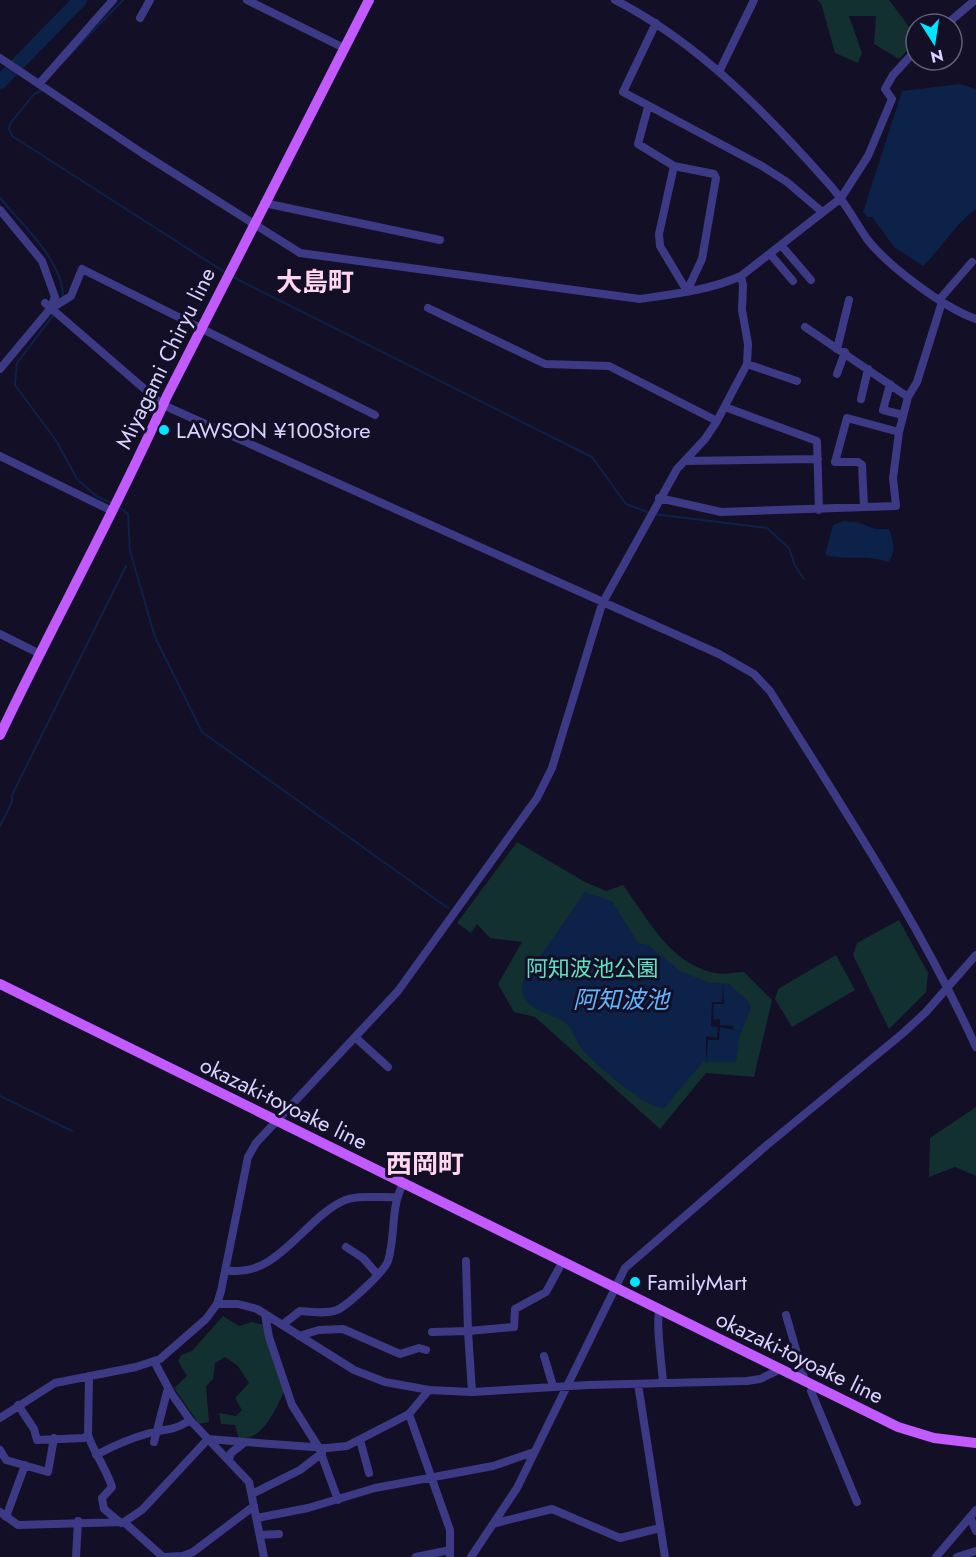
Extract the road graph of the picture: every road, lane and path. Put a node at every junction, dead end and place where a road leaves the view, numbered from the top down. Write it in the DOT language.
graph roads {
  1 [pos="113,0"];
  2 [pos="150,0"];
  3 [pos="247,0"];
  4 [pos="369,0"];
  5 [pos="615,0"];
  6 [pos="754,0"];
  7 [pos="975,0"];
  8 [pos="961,12"];
  9 [pos="140,18"];
  10 [pos="656,23"];
  11 [pos="344,48"];
  12 [pos="1,59"];
  13 [pos="904,63"];
  14 [pos="719,72"];
  15 [pos="37,83"];
  16 [pos="648,107"];
  17 [pos="674,166"];
  18 [pos="841,198"];
  19 [pos="264,203"];
  20 [pos="0,210"];
  21 [pos="821,211"];
  22 [pos="253,225"];
  23 [pos="440,240"];
  24 [pos="780,245"];
  25 [pos="770,254"];
  26 [pos="972,261"];
  27 [pos="741,276"];
  28 [pos="811,280"];
  29 [pos="793,281"];
  30 [pos="687,291"];
  31 [pos="849,300"];
  32 [pos="940,301"];
  33 [pos="428,308"];
  34 [pos="52,309"];
  35 [pos="976,319"];
  36 [pos="805,327"];
  37 [pos="202,328"];
  38 [pos="841,350"];
  39 [pos="747,364"];
  40 [pos="0,369"];
  41 [pos="868,369"];
  42 [pos="837,374"];
  43 [pos="797,381"];
  44 [pos="890,384"];
  45 [pos="908,397"];
  46 [pos="861,399"];
  47 [pos="163,405"];
  48 [pos="725,407"];
  49 [pos="375,415"];
  50 [pos="903,415"];
  51 [pos="717,421"];
  52 [pos="899,432"];
  53 [pos="0,456"];
  54 [pos="818,459"];
  55 [pos="685,461"];
  56 [pos="659,498"];
  57 [pos="864,507"];
  58 [pos="819,510"];
  59 [pos="112,511"];
  60 [pos="602,604"];
  61 [pos="0,634"];
  62 [pos="38,653"];
  63 [pos="0,735"];
  64 [pos="976,954"];
  65 [pos="0,984"];
  66 [pos="948,986"];
  67 [pos="356,1038"];
  68 [pos="976,1047"];
  69 [pos="388,1067"];
  70 [pos="278,1122"];
  71 [pos="403,1184"];
  72 [pos="396,1197"];
  73 [pos="346,1247"];
  74 [pos="466,1261"];
  75 [pos="563,1261"];
  76 [pos="226,1270"];
  77 [pos="377,1274"];
  78 [pos="615,1287"];
  79 [pos="217,1304"];
  80 [pos="660,1309"];
  81 [pos="265,1314"];
  82 [pos="786,1315"];
  83 [pos="282,1324"];
  84 [pos="468,1331"];
  85 [pos="432,1332"];
  86 [pos="298,1336"];
  87 [pos="426,1350"];
  88 [pos="544,1356"];
  89 [pos="154,1361"];
  90 [pos="781,1369"];
  91 [pos="89,1376"];
  92 [pos="663,1382"];
  93 [pos="809,1383"];
  94 [pos="638,1384"];
  95 [pos="553,1386"];
  96 [pos="567,1386"];
  97 [pos="168,1388"];
  98 [pos="429,1390"];
  99 [pos="472,1392"];
  100 [pos="18,1405"];
  101 [pos="409,1414"];
  102 [pos="0,1418"];
  103 [pos="190,1420"];
  104 [pos="156,1432"];
  105 [pos="88,1435"];
  106 [pos="54,1438"];
  107 [pos="208,1439"];
  108 [pos="360,1440"];
  109 [pos="154,1442"];
  110 [pos="245,1442"];
  111 [pos="976,1443"];
  112 [pos="0,1450"];
  113 [pos="320,1450"];
  114 [pos="534,1452"];
  115 [pos="96,1455"];
  116 [pos="229,1459"];
  117 [pos="25,1465"];
  118 [pos="369,1473"];
  119 [pos="431,1477"];
  120 [pos="252,1494"];
  121 [pos="338,1500"];
  122 [pos="857,1502"];
  123 [pos="255,1506"];
  124 [pos="976,1510"];
  125 [pos="3,1515"];
  126 [pos="970,1517"];
  127 [pos="257,1518"];
  128 [pos="78,1521"];
  129 [pos="122,1522"];
  130 [pos="496,1523"];
  131 [pos="660,1528"];
  132 [pos="976,1531"];
  133 [pos="279,1534"];
  134 [pos="260,1535"];
  135 [pos="203,1546"];
  136 [pos="976,1551"];
  137 [pos="450,1554"];
  138 [pos="76,1557"];
  139 [pos="163,1557"];
  140 [pos="205,1557"];
  141 [pos="264,1557"];
  142 [pos="416,1557"];
  143 [pos="471,1557"];
  144 [pos="665,1557"];
  145 [pos="936,1557"];
  146 [pos="957,1557"];
  1 -- 15 [label="street"];
  2 -- 9 [label="street"];
  3 -- 11 [label="street"];
  4 -- 11 [label="main road, Miyagami Chiryu line"];
  5 -- 10 [label="street"];
  6 -- 14 [label="street"];
  7 -- 8 [label="street"];
  10 -- 14 [label="street"];
  10 -- 16 [label="street"];
  11 -- 19 [label="main road, Miyagami Chiryu line"];
  12 -- 15 [label="street"];
  13 -- 18 [label="street"];
  14 -- 18 [label="street"];
  15 -- 22 [label="street"];
  16 -- 17 [label="street"];
  16 -- 21 [label="street"];
  17 -- 30 [label="street"];
  17 -- 30 [label="street"];
  18 -- 21 [label="street"];
  18 -- 32 [label="street"];
  19 -- 22 [label="main road, Miyagami Chiryu line"];
  19 -- 23 [label="street"];
  20 -- 34 [label="street"];
  21 -- 24 [label="street"];
  22 -- 30 [label="street"];
  22 -- 37 [label="main road, Miyagami Chiryu line"];
  24 -- 25 [label="street"];
  24 -- 28 [label="street"];
  25 -- 27 [label="street"];
  25 -- 29 [label="street"];
  26 -- 32 [label="street"];
  27 -- 30 [label="street"];
  27 -- 39 [label="street"];
  31 -- 38 [label="street"];
  32 -- 35 [label="street"];
  32 -- 45 [label="street"];
  33 -- 51 [label="street"];
  34 -- 37 [label="street"];
  34 -- 40 [label="street"];
  34 -- 47 [label="street"];
  36 -- 38 [label="street"];
  37 -- 47 [label="main road, Miyagami Chiryu line"];
  37 -- 49 [label="street"];
  38 -- 41 [label="street"];
  38 -- 42 [label="street"];
  39 -- 43 [label="street"];
  39 -- 48 [label="street"];
  41 -- 44 [label="street"];
  41 -- 46 [label="street"];
  44 -- 45 [label="street"];
  44 -- 50 [label="street"];
  45 -- 50 [label="street"];
  47 -- 59 [label="main road, Miyagami Chiryu line"];
  47 -- 60 [label="street"];
  48 -- 51 [label="street"];
  48 -- 54 [label="street"];
  50 -- 52 [label="street"];
  51 -- 55 [label="street"];
  52 -- 57 [label="street"];
  52 -- 57 [label="street"];
  53 -- 59 [label="street"];
  54 -- 55 [label="street"];
  54 -- 58 [label="street"];
  55 -- 56 [label="street"];
  56 -- 58 [label="street"];
  56 -- 60 [label="street"];
  57 -- 58 [label="street"];
  59 -- 62 [label="main road, Miyagami Chiryu line"];
  60 -- 66 [label="street"];
  60 -- 67 [label="street"];
  61 -- 62 [label="street"];
  62 -- 63 [label="main road, Miyagami Chiryu line"];
  64 -- 66 [label="street"];
  65 -- 70 [label="main road, okazaki-toyoake line"];
  66 -- 68 [label="street"];
  66 -- 78 [label="street"];
  67 -- 69 [label="street"];
  67 -- 70 [label="street"];
  70 -- 71 [label="main road, okazaki-toyoake line"];
  70 -- 76 [label="street"];
  71 -- 72 [label="street"];
  71 -- 75 [label="main road, okazaki-toyoake line"];
  72 -- 76 [label="street"];
  72 -- 77 [label="street"];
  73 -- 77 [label="street"];
  74 -- 84 [label="street"];
  75 -- 78 [label="main road, okazaki-toyoake line"];
  75 -- 84 [label="street"];
  76 -- 79 [label="street"];
  77 -- 83 [label="street"];
  78 -- 80 [label="main road, okazaki-toyoake line"];
  78 -- 96 [label="street"];
  79 -- 81 [label="street"];
  79 -- 89 [label="street"];
  80 -- 90 [label="main road, okazaki-toyoake line"];
  80 -- 92 [label="street"];
  81 -- 83 [label="street"];
  81 -- 113 [label="street"];
  82 -- 93 [label="street"];
  83 -- 86 [label="street"];
  84 -- 85 [label="street"];
  84 -- 99 [label="street"];
  86 -- 87 [label="street"];
  86 -- 98 [label="street"];
  88 -- 95 [label="street"];
  89 -- 91 [label="street"];
  89 -- 97 [label="street"];
  90 -- 92 [label="street"];
  90 -- 93 [label="main road, okazaki-toyoake line"];
  91 -- 100 [label="street"];
  91 -- 105 [label="street"];
  92 -- 94 [label="street"];
  93 -- 111 [label="main road, okazaki-toyoake line"];
  93 -- 122 [label="street"];
  94 -- 96 [label="street"];
  94 -- 131 [label="street"];
  95 -- 96 [label="street"];
  95 -- 99 [label="street"];
  96 -- 114 [label="street"];
  97 -- 103 [label="street"];
  97 -- 104 [label="street"];
  98 -- 99 [label="street"];
  98 -- 101 [label="street"];
  100 -- 102 [label="street"];
  100 -- 106 [label="street"];
  101 -- 108 [label="street"];
  101 -- 119 [label="street"];
  103 -- 104 [label="street"];
  103 -- 107 [label="street"];
  104 -- 109 [label="street"];
  104 -- 115 [label="street"];
  105 -- 106 [label="street"];
  105 -- 115 [label="street"];
  106 -- 117 [label="street"];
  107 -- 110 [label="street"];
  107 -- 116 [label="street"];
  107 -- 129 [label="street"];
  108 -- 113 [label="street"];
  108 -- 118 [label="street"];
  110 -- 113 [label="street"];
  110 -- 116 [label="street"];
  112 -- 117 [label="street"];
  113 -- 120 [label="street"];
  113 -- 121 [label="street"];
  114 -- 119 [label="street"];
  114 -- 130 [label="street"];
  115 -- 129 [label="street"];
  116 -- 120 [label="street"];
  117 -- 125 [label="street"];
  119 -- 121 [label="street"];
  119 -- 137 [label="street"];
  120 -- 123 [label="street"];
  121 -- 127 [label="street"];
  123 -- 127 [label="street"];
  123 -- 135 [label="street"];
  124 -- 126 [label="street"];
  125 -- 128 [label="street"];
  126 -- 132 [label="street"];
  126 -- 145 [label="street"];
  127 -- 134 [label="street"];
  128 -- 129 [label="street"];
  128 -- 138 [label="street"];
  129 -- 139 [label="street"];
  130 -- 131 [label="street"];
  130 -- 143 [label="street"];
  131 -- 144 [label="street"];
  133 -- 134 [label="street"];
  134 -- 141 [label="street"];
  135 -- 139 [label="street"];
  135 -- 140 [label="street"];
  136 -- 146 [label="street"];
  137 -- 142 [label="street"];
}
